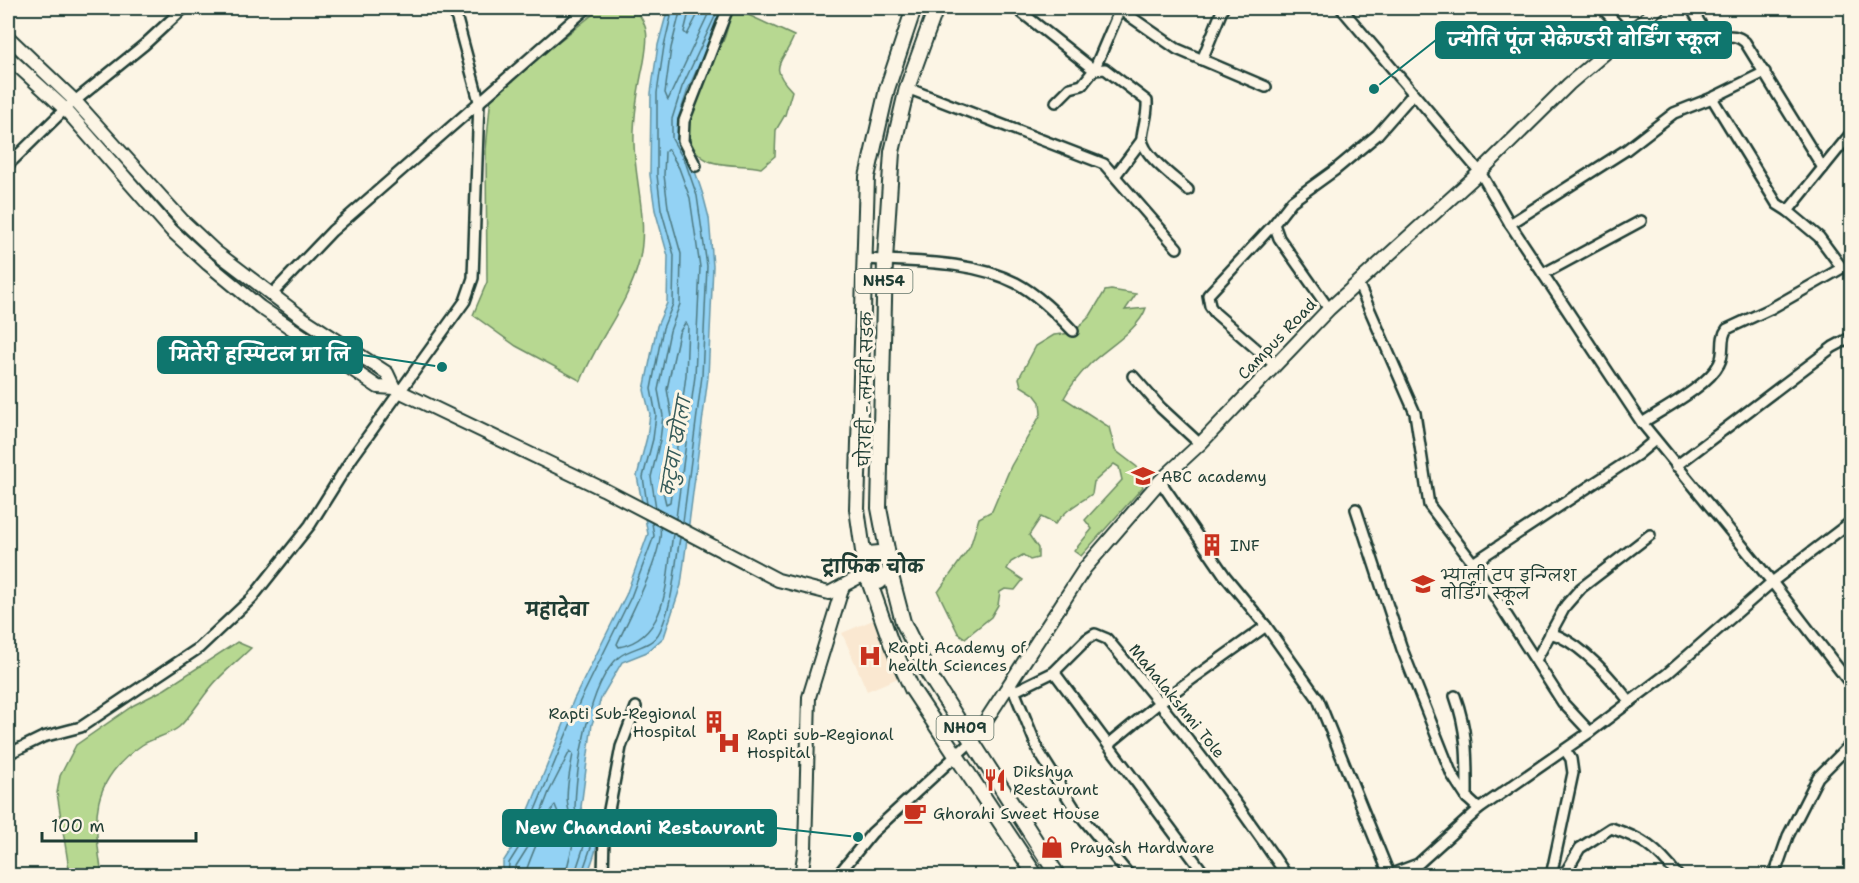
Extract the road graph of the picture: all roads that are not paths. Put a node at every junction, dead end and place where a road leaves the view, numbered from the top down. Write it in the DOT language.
graph roads {
  1 [pos="184,8"];
  2 [pos="454,8"];
  3 [pos="587,8"];
  4 [pos="728,8"];
  5 [pos="914,8"];
  6 [pos="936,8"];
  7 [pos="1016,8"];
  8 [pos="1119,8"];
  9 [pos="1224,8"];
  10 [pos="1341,8"];
  11 [pos="1602,8"];
  12 [pos="1658,8"];
  13 [pos="1691,8"];
  14 [pos="1627,35"];
  15 [pos="8,37"];
  16 [pos="8,57"];
  17 [pos="1203,60"];
  18 [pos="1094,70"];
  19 [pos="1765,72"];
  20 [pos="1266,87"];
  21 [pos="907,88"];
  22 [pos="1413,94"];
  23 [pos="1712,98"];
  24 [pos="479,101"];
  25 [pos="1056,102"];
  26 [pos="70,105"];
  27 [pos="1851,132"];
  28 [pos="1142,140"];
  29 [pos="8,165"];
  30 [pos="696,166"];
  31 [pos="1823,168"];
  32 [pos="1480,172"];
  33 [pos="1115,176"];
  34 [pos="1188,190"];
  35 [pos="1788,211"];
  36 [pos="1641,221"];
  37 [pos="1274,224"];
  38 [pos="1510,224"];
  39 [pos="1177,248"];
  40 [pos="864,259"];
  41 [pos="885,260"];
  42 [pos="1851,263"];
  43 [pos="1842,268"];
  44 [pos="1543,274"];
  45 [pos="1358,283"];
  46 [pos="271,295"];
  47 [pos="1329,309"];
  48 [pos="1073,331"];
  49 [pos="1851,337"];
  50 [pos="1275,365"];
  51 [pos="1133,376"];
  52 [pos="398,390"];
  53 [pos="1642,423"];
  54 [pos="1655,440"];
  55 [pos="1200,444"];
  56 [pos="1676,466"];
  57 [pos="1160,481"];
  58 [pos="1356,509"];
  59 [pos="1851,521"];
  60 [pos="1650,535"];
  61 [pos="864,558"];
  62 [pos="1473,563"];
  63 [pos="890,566"];
  64 [pos="866,578"];
  65 [pos="1772,582"];
  66 [pos="843,586"];
  67 [pos="1266,626"];
  68 [pos="1550,633"];
  69 [pos="1536,660"];
  70 [pos="1054,672"];
  71 [pos="1012,686"];
  72 [pos="1851,686"];
  73 [pos="1455,696"];
  74 [pos="1160,702"];
  75 [pos="1630,702"];
  76 [pos="636,707"];
  77 [pos="1590,732"];
  78 [pos="973,740"];
  79 [pos="1851,743"];
  80 [pos="1109,744"];
  81 [pos="1565,750"];
  82 [pos="8,754"];
  83 [pos="956,755"];
  84 [pos="1467,798"];
  85 [pos="1479,809"];
  86 [pos="1388,874"];
  87 [pos="1205,875"];
  88 [pos="603,876"];
  89 [pos="801,876"];
  90 [pos="837,876"];
  91 [pos="1036,876"];
  92 [pos="1058,876"];
  93 [pos="1130,876"];
  94 [pos="1287,876"];
  95 [pos="1551,876"];
  96 [pos="1558,876"];
  97 [pos="1678,876"];
  98 [pos="1774,876"];
  1 -- 26 [label="street"];
  2 -- 24 [label="street"];
  3 -- 24 [label="street"];
  4 -- 30 [label="street"];
  5 -- 40 [label="main road, घोराही - लमही सडक / NH54"];
  6 -- 21 [label="main road, घोराही - लमही सडक / NH54"];
  7 -- 18 [label="street"];
  8 -- 17 [label="street"];
  8 -- 18 [label="street"];
  9 -- 17 [label="street"];
  10 -- 22 [label="street"];
  11 -- 14 [label="street"];
  12 -- 14 [label="main road, Campus Road"];
  13 -- 19 [label="street"];
  14 -- 32 [label="main road, Campus Road"];
  15 -- 26 [label="main road"];
  16 -- 26 [label="main road"];
  17 -- 20 [label="street"];
  18 -- 25 [label="street"];
  18 -- 28 [label="street"];
  19 -- 23 [label="street"];
  19 -- 31 [label="street"];
  21 -- 33 [label="street"];
  21 -- 41 [label="main road, घोराही - लमही सडक / NH54"];
  22 -- 32 [label="street"];
  22 -- 37 [label="street"];
  23 -- 35 [label="street"];
  23 -- 38 [label="street"];
  24 -- 46 [label="street"];
  24 -- 52 [label="street"];
  26 -- 29 [label="street"];
  26 -- 46 [label="main road"];
  26 -- 52 [label="main road"];
  27 -- 31 [label="street"];
  28 -- 33 [label="street"];
  28 -- 34 [label="street"];
  31 -- 35 [label="street"];
  32 -- 38 [label="street"];
  32 -- 45 [label="main road, Campus Road"];
  33 -- 39 [label="street"];
  35 -- 43 [label="street"];
  36 -- 44 [label="street"];
  37 -- 47 [label="street"];
  37 -- 50 [label="street"];
  38 -- 44 [label="street"];
  40 -- 41 [label="street"];
  40 -- 61 [label="main road, घोराही - लमही सडक / NH54"];
  41 -- 48 [label="street"];
  41 -- 63 [label="main road, घोराही - लमही सडक / NH54"];
  42 -- 43 [label="street"];
  43 -- 53 [label="street"];
  44 -- 53 [label="street"];
  45 -- 47 [label="main road, Campus Road"];
  45 -- 62 [label="street"];
  46 -- 52 [label="main road"];
  47 -- 50 [label="main road, Campus Road"];
  49 -- 56 [label="street"];
  50 -- 55 [label="main road, Campus Road"];
  51 -- 55 [label="street"];
  52 -- 66 [label="main road"];
  52 -- 82 [label="street"];
  53 -- 54 [label="street"];
  54 -- 56 [label="street"];
  54 -- 62 [label="street"];
  55 -- 57 [label="main road, Campus Road"];
  56 -- 65 [label="street"];
  57 -- 67 [label="street"];
  57 -- 71 [label="main road, Campus Road"];
  58 -- 84 [label="street"];
  59 -- 65 [label="street"];
  60 -- 68 [label="street"];
  61 -- 63 [label="main road"];
  61 -- 64 [label="main road"];
  62 -- 69 [label="street"];
  63 -- 64 [label="main road"];
  63 -- 78 [label="main road, NH09"];
  64 -- 66 [label="main road"];
  64 -- 83 [label="main road, NH09"];
  65 -- 72 [label="street"];
  65 -- 75 [label="street"];
  66 -- 89 [label="main road"];
  67 -- 74 [label="street"];
  67 -- 86 [label="street"];
  68 -- 69 [label="street"];
  68 -- 75 [label="street"];
  69 -- 77 [label="street"];
  70 -- 71 [label="street, Mahalakshmi Tole"];
  70 -- 74 [label="street, Mahalakshmi Tole"];
  70 -- 80 [label="street"];
  71 -- 78 [label="main road, Campus Road"];
  71 -- 93 [label="street"];
  73 -- 84 [label="street"];
  74 -- 80 [label="street"];
  74 -- 94 [label="street, Mahalakshmi Tole"];
  75 -- 77 [label="street"];
  76 -- 88 [label="street"];
  77 -- 81 [label="street"];
  78 -- 83 [label="street"];
  78 -- 92 [label="main road, NH09"];
  79 -- 98 [label="street"];
  80 -- 87 [label="street"];
  81 -- 85 [label="street"];
  81 -- 95 [label="street"];
  83 -- 90 [label="street"];
  83 -- 91 [label="main road, NH09"];
  84 -- 85 [label="street"];
  85 -- 86 [label="street"];
  96 -- 97 [label="street"];
}
